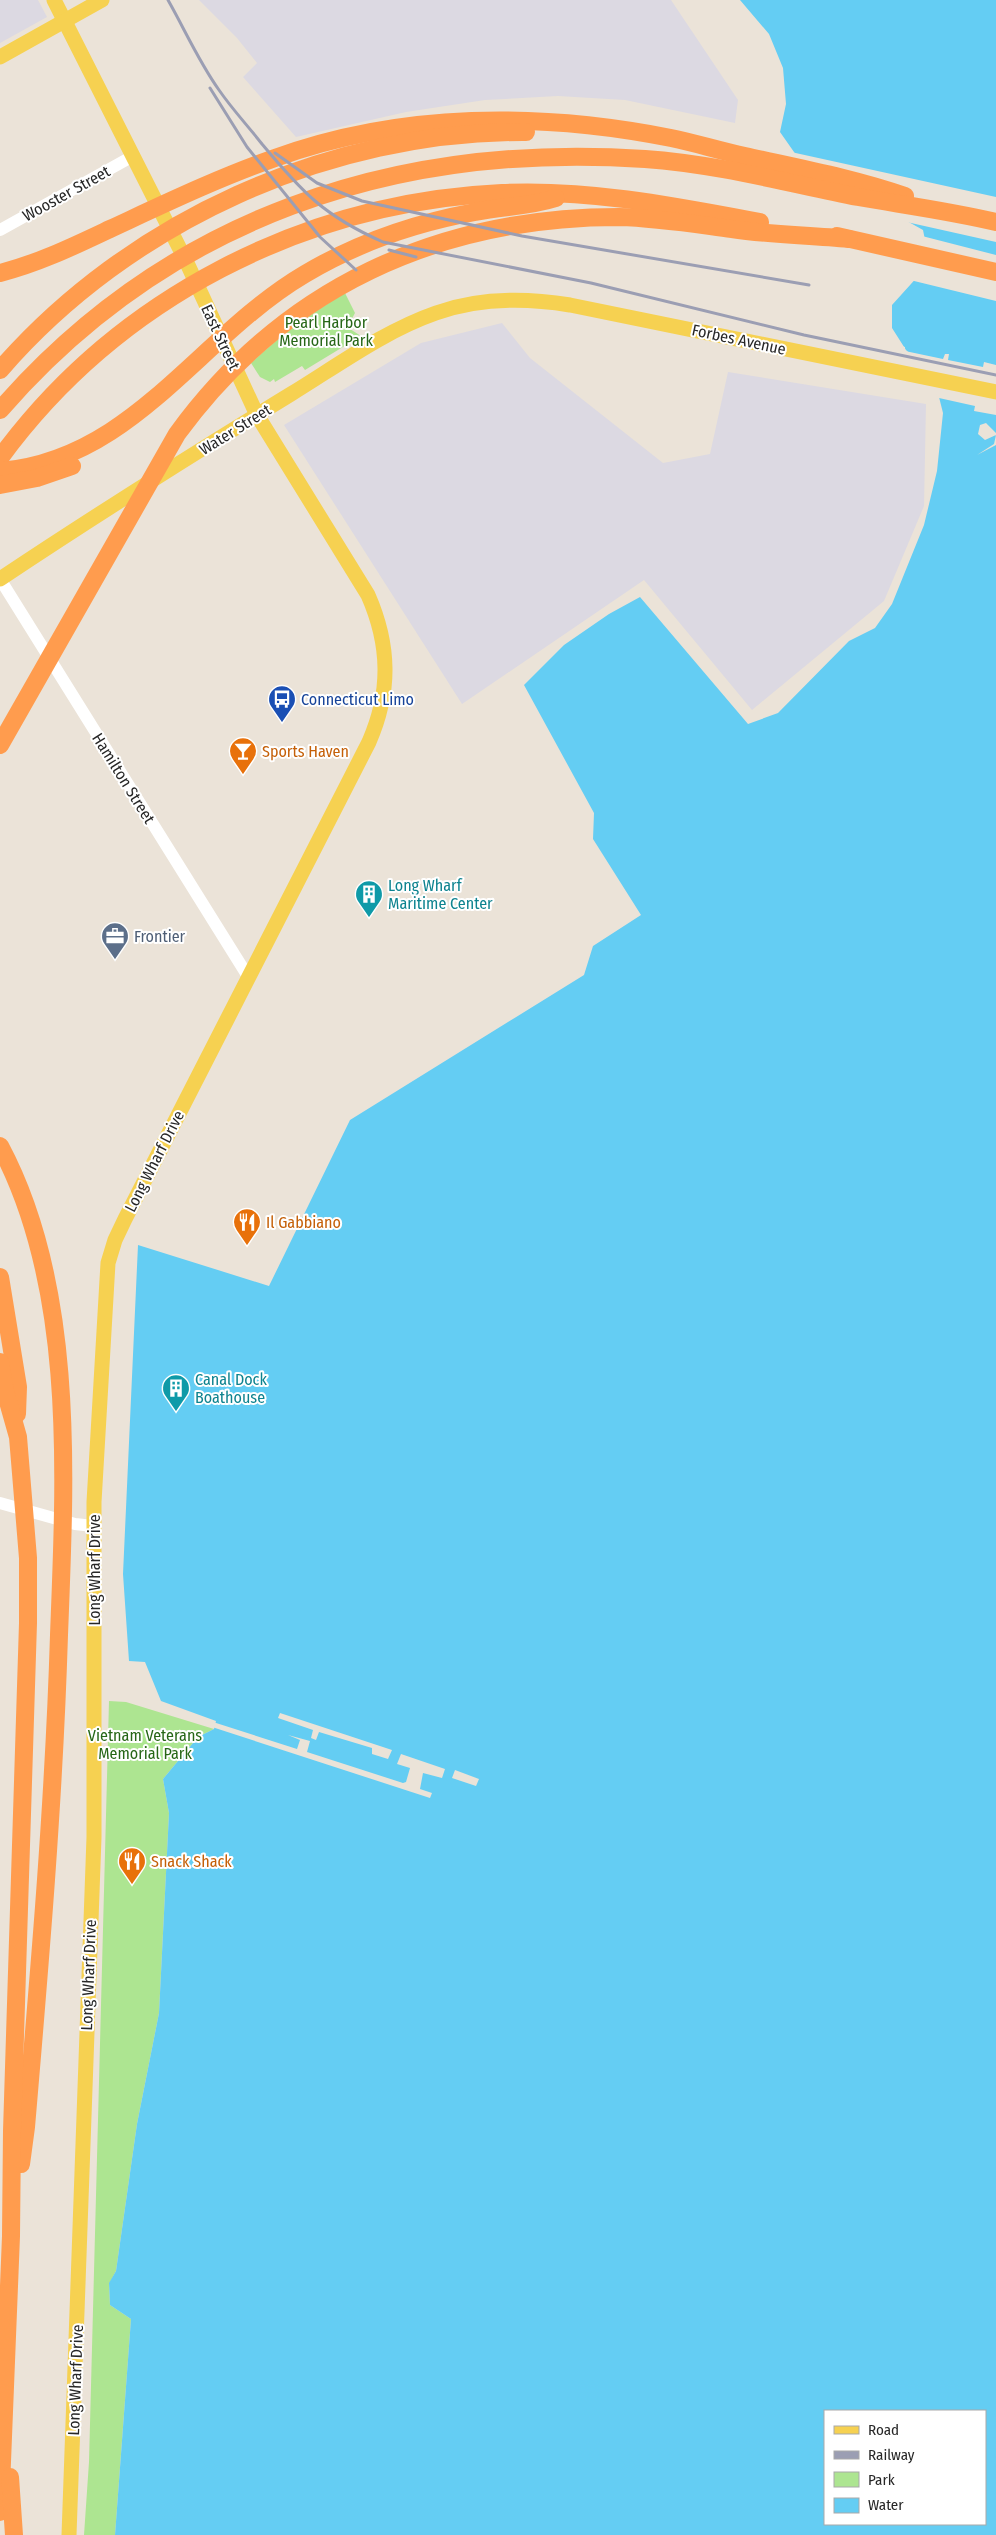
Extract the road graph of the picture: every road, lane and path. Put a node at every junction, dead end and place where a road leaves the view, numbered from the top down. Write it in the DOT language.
graph roads {
  1 [pos="54,0"];
  2 [pos="102,0"];
  3 [pos="65,21"];
  4 [pos="0,57"];
  5 [pos="132,156"];
  6 [pos="742,156"];
  7 [pos="573,194"];
  8 [pos="946,210"];
  9 [pos="996,222"];
  10 [pos="0,230"];
  11 [pos="848,238"];
  12 [pos="0,272"];
  13 [pos="996,272"];
  14 [pos="481,303"];
  15 [pos="193,368"];
  16 [pos="0,370"];
  17 [pos="996,392"];
  18 [pos="0,410"];
  19 [pos="257,415"];
  20 [pos="0,458"];
  21 [pos="0,471"];
  22 [pos="0,485"];
  23 [pos="0,579"];
  24 [pos="386,671"];
  25 [pos="0,746"];
  26 [pos="248,978"];
  27 [pos="0,1146"];
  28 [pos="0,1277"];
  29 [pos="0,1362"];
  30 [pos="18,1433"];
  31 [pos="0,1503"];
  32 [pos="93,1526"];
  33 [pos="11,2236"];
  34 [pos="4,2434"];
  35 [pos="0,2512"];
  36 [pos="14,2535"];
  37 [pos="69,2535"];
  1 -- 3 [label="main road, East Street"];
  2 -- 3 [label="main road"];
  3 -- 4 [label="main road"];
  3 -- 5 [label="main road, East Street"];
  5 -- 10 [label="street, Wooster Street"];
  5 -- 19 [label="main road, East Street"];
  6 -- 8 [label="highway"];
  6 -- 12 [label="highway"];
  6 -- 16 [label="highway"];
  7 -- 11 [label="highway"];
  7 -- 15 [label="highway"];
  7 -- 20 [label="highway"];
  8 -- 9 [label="highway"];
  8 -- 18 [label="highway"];
  11 -- 13 [label="highway"];
  11 -- 25 [label="highway"];
  14 -- 17 [label="main road, Forbes Avenue"];
  14 -- 19 [label="main road, Water Street"];
  15 -- 21 [label="highway"];
  15 -- 22 [label="highway"];
  19 -- 23 [label="main road, Water Street"];
  19 -- 24 [label="main road, East Street"];
  23 -- 26 [label="street, Hamilton Street"];
  24 -- 26 [label="main road, Long Wharf Drive"];
  26 -- 32 [label="main road, Long Wharf Drive"];
  27 -- 33 [label="highway"];
  28 -- 30 [label="highway"];
  29 -- 30 [label="highway"];
  30 -- 33 [label="highway"];
  31 -- 32 [label="street"];
  32 -- 37 [label="main road, Long Wharf Drive"];
  33 -- 34 [label="highway"];
  34 -- 35 [label="highway"];
  34 -- 36 [label="highway"];
}
